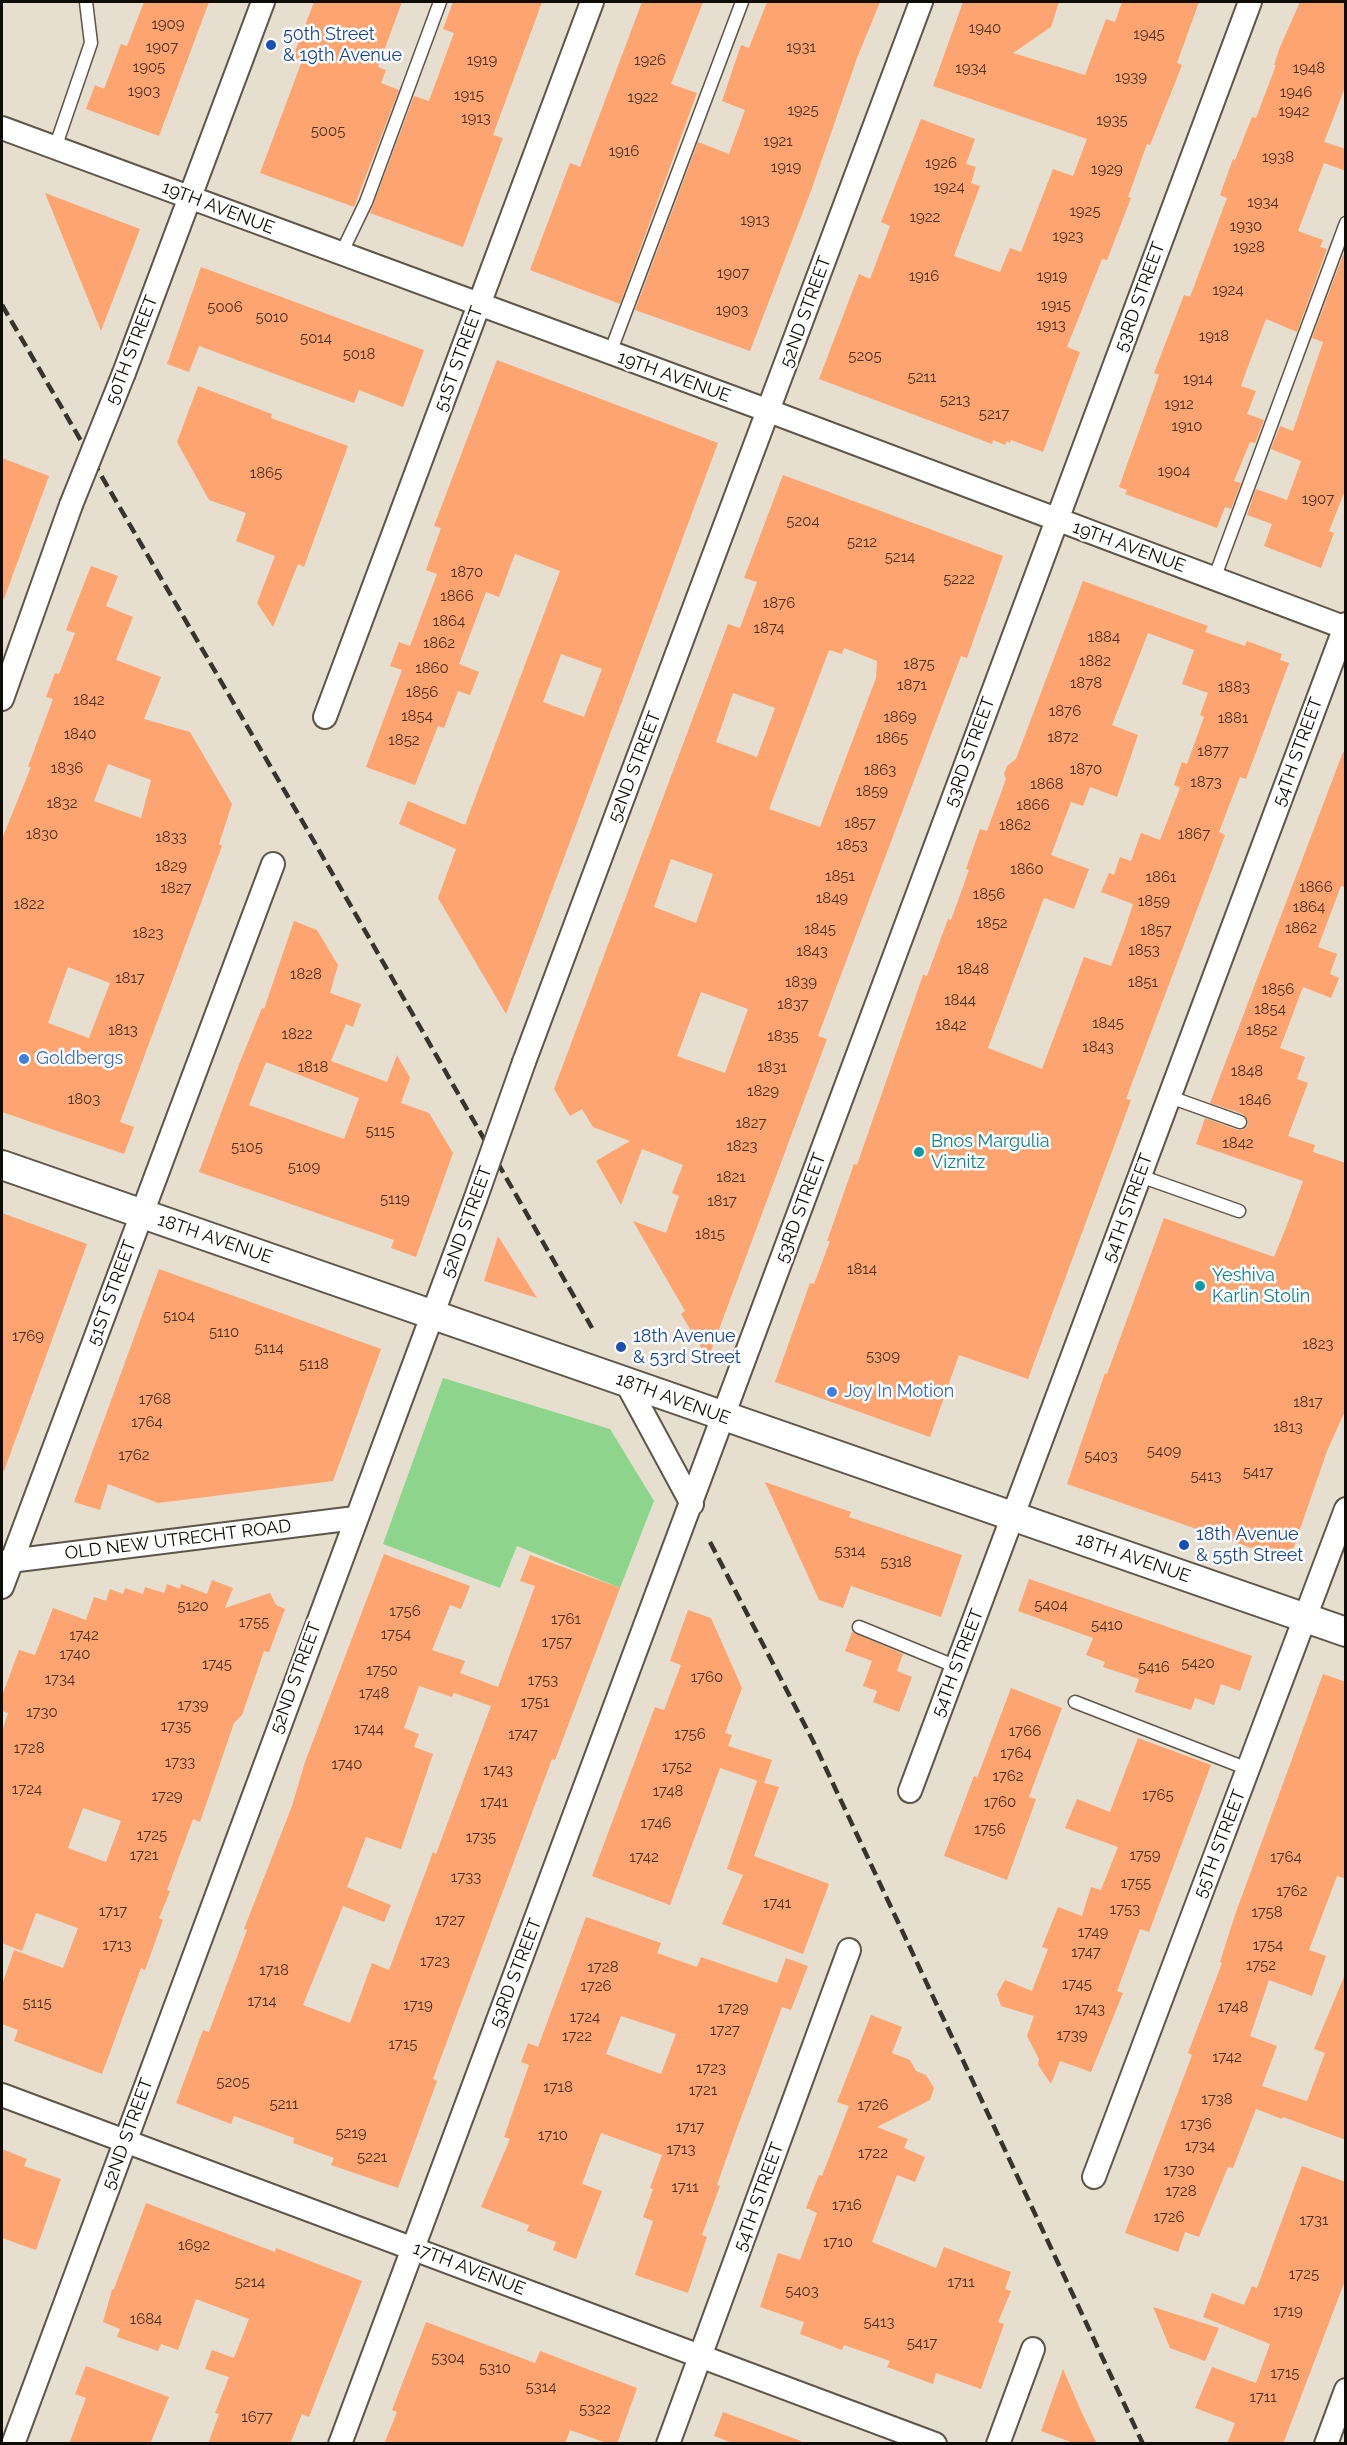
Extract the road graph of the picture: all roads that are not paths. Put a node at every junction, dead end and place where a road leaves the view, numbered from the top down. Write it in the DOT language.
graph roads {
  1 [pos="86,2"];
  2 [pos="263,2"];
  3 [pos="440,2"];
  4 [pos="592,2"];
  5 [pos="742,2"];
  6 [pos="921,2"];
  7 [pos="1250,2"];
  8 [pos="2,128"];
  9 [pos="55,148"];
  10 [pos="190,197"];
  11 [pos="1346,223"];
  12 [pos="341,254"];
  13 [pos="479,305"];
  14 [pos="610,353"];
  15 [pos="769,411"];
  16 [pos="1057,520"];
  17 [pos="1215,579"];
  18 [pos="1345,627"];
  19 [pos="2,699"];
  20 [pos="325,717"];
  21 [pos="273,864"];
  22 [pos="1170,1097"];
  23 [pos="1240,1122"];
  24 [pos="2,1165"];
  25 [pos="1140,1176"];
  26 [pos="1239,1211"];
  27 [pos="141,1214"];
  28 [pos="433,1315"];
  29 [pos="626,1382"];
  30 [pos="723,1417"];
  31 [pos="692,1504"];
  32 [pos="1346,1509"];
  33 [pos="1014,1517"];
  34 [pos="355,1518"];
  35 [pos="7,1561"];
  36 [pos="2,1587"];
  37 [pos="1305,1619"];
  38 [pos="859,1627"];
  39 [pos="1346,1632"];
  40 [pos="957,1667"];
  41 [pos="1075,1702"];
  42 [pos="1248,1769"];
  43 [pos="910,1791"];
  44 [pos="849,1950"];
  45 [pos="2,2095"];
  46 [pos="125,2141"];
  47 [pos="1094,2177"];
  48 [pos="413,2248"];
  49 [pos="1033,2349"];
  50 [pos="700,2355"];
  51 [pos="1346,2390"];
  52 [pos="13,2444"];
  53 [pos="340,2444"];
  54 [pos="668,2444"];
  55 [pos="935,2444"];
  56 [pos="998,2444"];
  57 [pos="1326,2444"];
  1 -- 9 [label="lane"];
  2 -- 10 [label="street, 50TH STREET"];
  3 -- 12 [label="lane"];
  4 -- 13 [label="street, 51ST STREET"];
  5 -- 14 [label="lane"];
  6 -- 15 [label="street, 52ND STREET"];
  7 -- 16 [label="street, 53RD STREET"];
  8 -- 9 [label="street, 19TH AVENUE"];
  9 -- 10 [label="street, 19TH AVENUE"];
  10 -- 12 [label="street, 19TH AVENUE"];
  10 -- 19 [label="street, 50TH STREET, bridge"];
  11 -- 17 [label="lane"];
  12 -- 13 [label="street, 19TH AVENUE"];
  13 -- 14 [label="street, 19TH AVENUE"];
  13 -- 20 [label="street, 51ST STREET"];
  14 -- 15 [label="street, 19TH AVENUE"];
  15 -- 16 [label="street, 19TH AVENUE"];
  15 -- 28 [label="street, 52ND STREET, bridge"];
  16 -- 17 [label="street, 19TH AVENUE"];
  16 -- 30 [label="street, 53RD STREET"];
  17 -- 18 [label="street, 19TH AVENUE"];
  18 -- 22 [label="street, 54TH STREET"];
  21 -- 27 [label="street, 51ST STREET"];
  22 -- 23 [label="lane"];
  22 -- 25 [label="street, 54TH STREET"];
  24 -- 27 [label="street, 18TH AVENUE"];
  25 -- 26 [label="lane"];
  25 -- 33 [label="street, 54TH STREET"];
  27 -- 28 [label="street, 18TH AVENUE"];
  27 -- 35 [label="street, 51ST STREET"];
  28 -- 29 [label="street, 18TH AVENUE"];
  28 -- 34 [label="street, 52ND STREET"];
  29 -- 30 [label="street, 18TH AVENUE"];
  29 -- 31 [label="street"];
  30 -- 31 [label="street, 53RD STREET"];
  30 -- 33 [label="street, 18TH AVENUE"];
  31 -- 48 [label="street, 53RD STREET"];
  32 -- 37 [label="street, 55TH STREET"];
  33 -- 37 [label="street, 18TH AVENUE"];
  33 -- 40 [label="street, 54TH STREET"];
  34 -- 35 [label="street, OLD NEW UTRECHT ROAD"];
  34 -- 46 [label="street, 52ND STREET"];
  35 -- 36 [label="street, 51ST STREET"];
  37 -- 39 [label="street, 18TH AVENUE"];
  37 -- 42 [label="street, 55TH STREET"];
  38 -- 40 [label="lane"];
  40 -- 43 [label="street, 54TH STREET"];
  41 -- 42 [label="lane"];
  42 -- 47 [label="street, 55TH STREET"];
  44 -- 50 [label="street, 54TH STREET"];
  45 -- 46 [label="street, 17TH AVENUE"];
  46 -- 48 [label="street, 17TH AVENUE"];
  46 -- 52 [label="street, 52ND STREET"];
  48 -- 50 [label="street, 17TH AVENUE"];
  48 -- 53 [label="street, 53RD STREET"];
  49 -- 56 [label="street"];
  50 -- 54 [label="street, 54TH STREET"];
  50 -- 55 [label="street, 17TH AVENUE"];
  51 -- 57 [label="street"];
}
